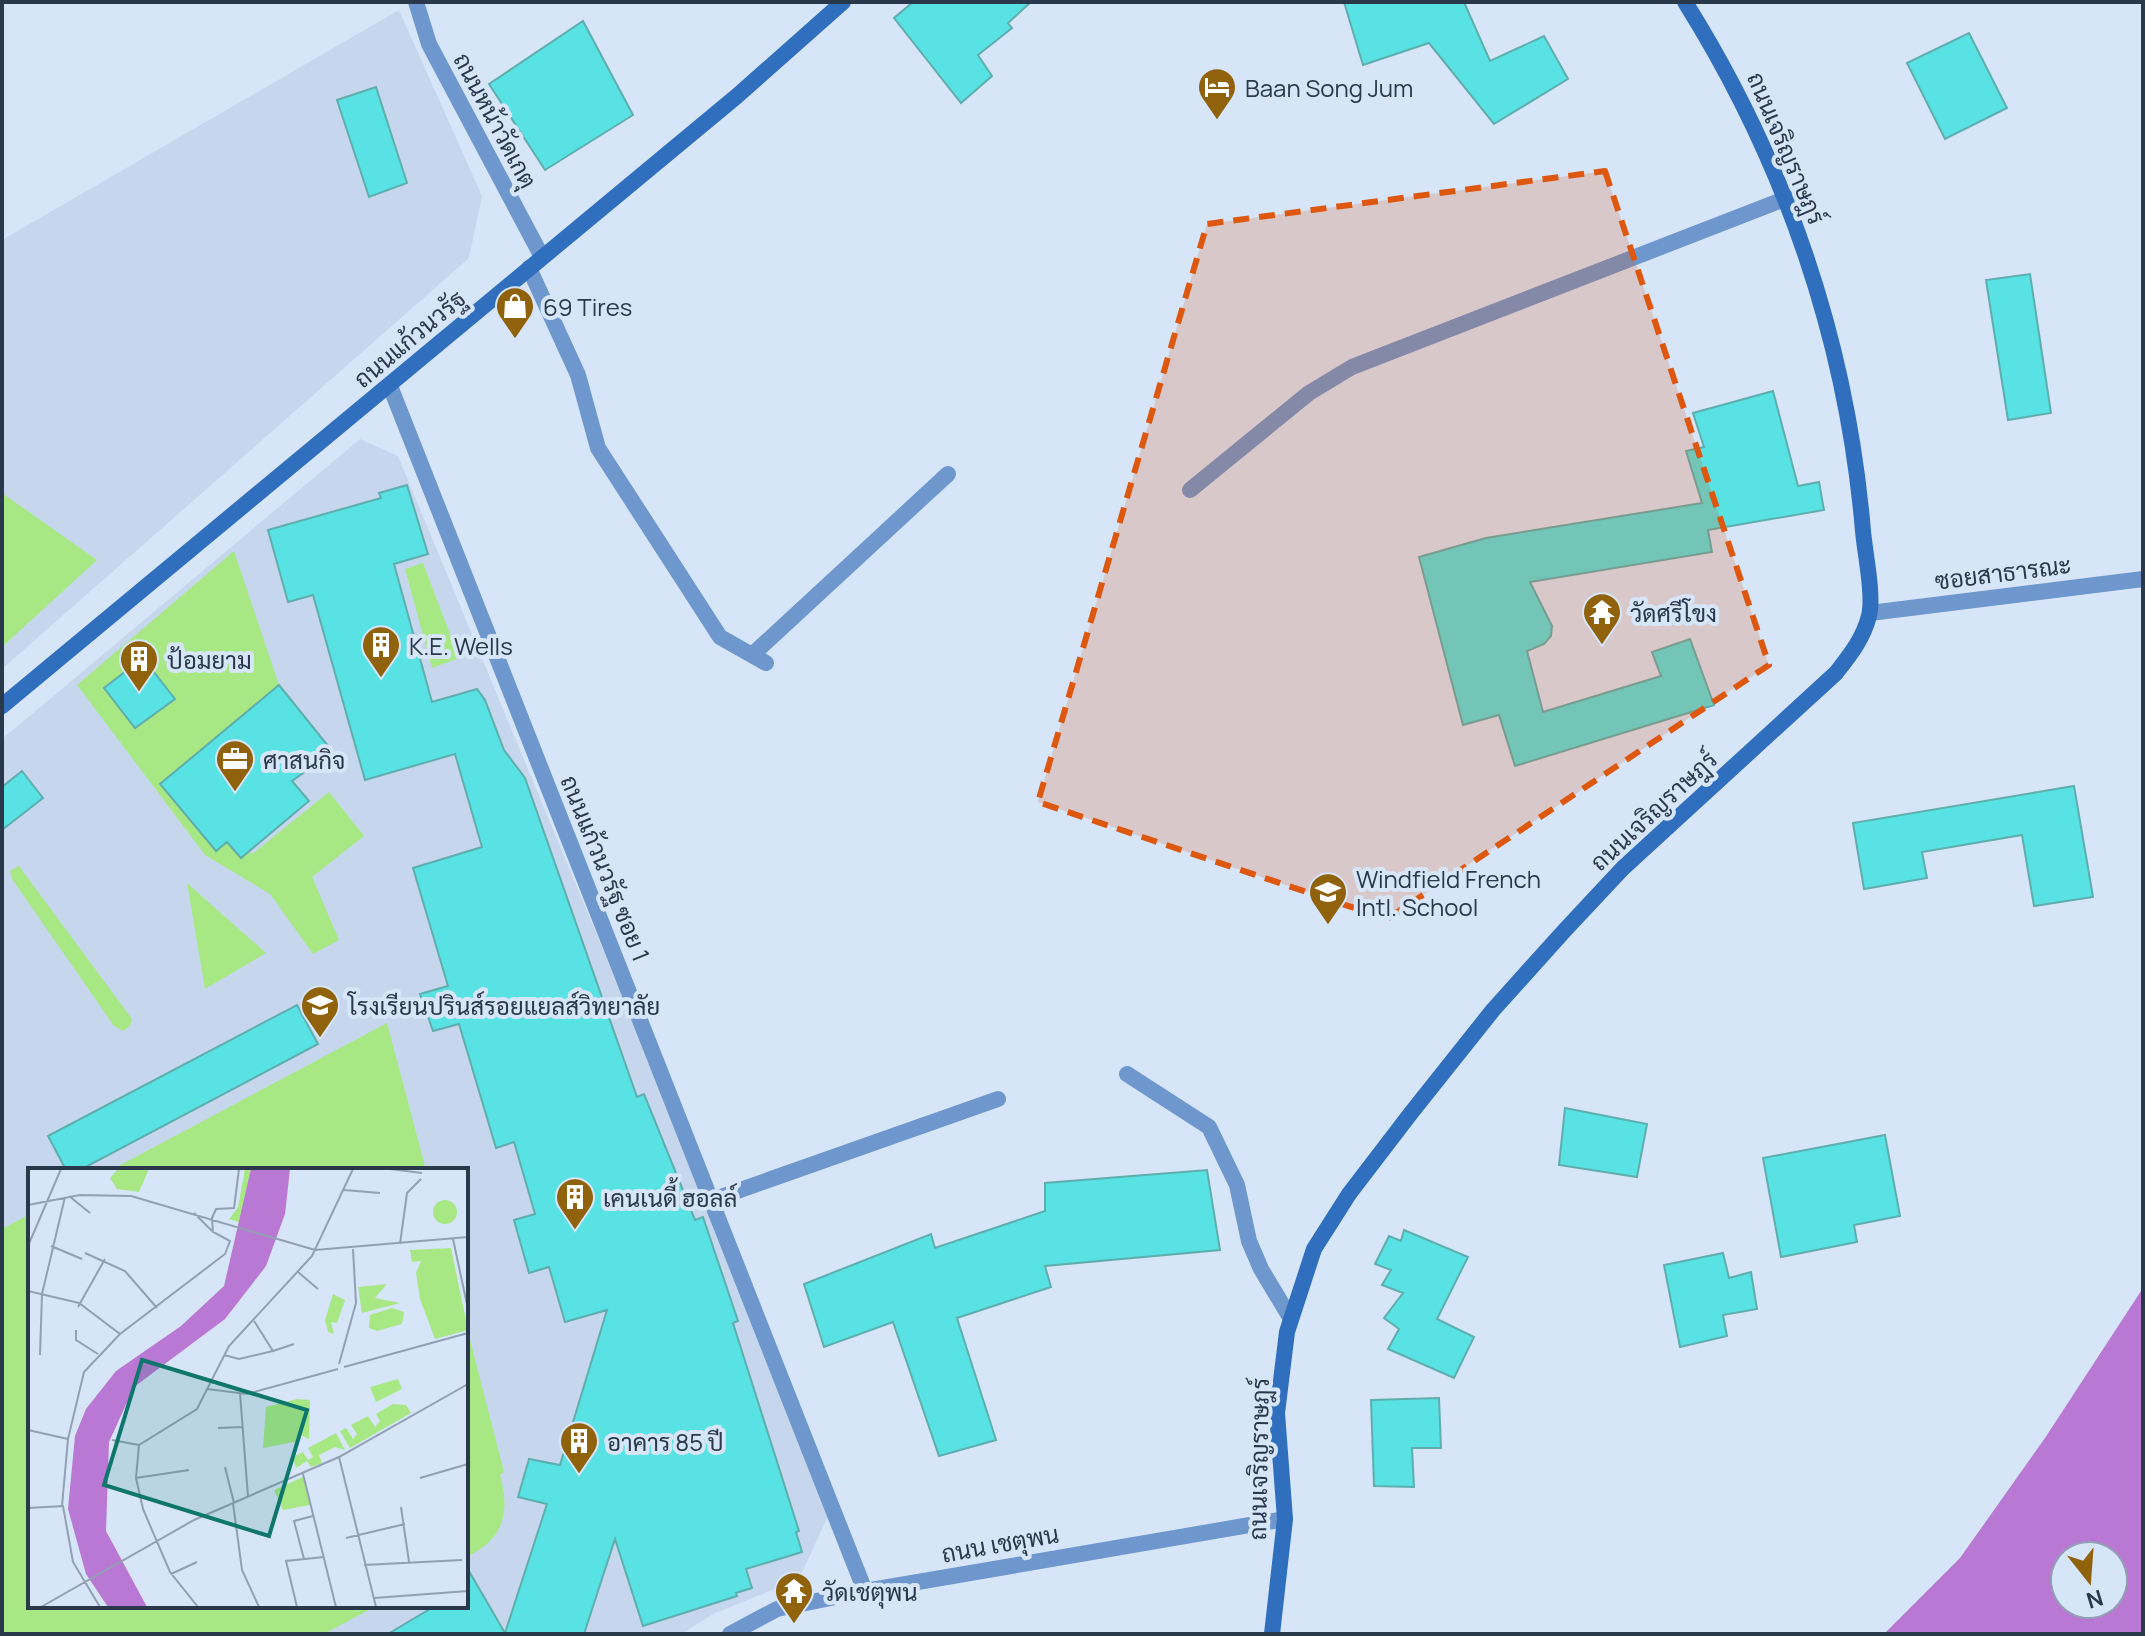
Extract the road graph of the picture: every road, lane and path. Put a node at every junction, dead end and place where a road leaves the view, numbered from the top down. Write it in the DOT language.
graph roads {
  1 [pos="416,2"];
  2 [pos="843,2"];
  3 [pos="1685,2"];
  4 [pos="1787,198"];
  5 [pos="536,263"];
  6 [pos="390,386"];
  7 [pos="948,474"];
  8 [pos="1190,490"];
  9 [pos="2143,579"];
  10 [pos="1870,613"];
  11 [pos="2,706"];
  12 [pos="1127,1074"];
  13 [pos="998,1099"];
  14 [pos="712,1200"];
  15 [pos="1291,1319"];
  16 [pos="1285,1519"];
  17 [pos="865,1591"];
  18 [pos="730,1634"];
  19 [pos="1272,1634"];
  1 -- 5 [label="street, ถนนหน้าวัดเกตุ"];
  2 -- 5 [label="main road, ถนนแก้วนวรัฐ"];
  3 -- 4 [label="main road, ถนนเจริญราษฎร์"];
  4 -- 8 [label="street"];
  4 -- 10 [label="main road, ถนนเจริญราษฎร์"];
  5 -- 6 [label="main road, ถนนแก้วนวรัฐ"];
  5 -- 7 [label="street, ถนนหน้าวัดเกตุ"];
  6 -- 11 [label="main road, ถนนแก้วนวรัฐ"];
  6 -- 14 [label="street, ถนนแก้วนวรัฐ ซอย 1"];
  9 -- 10 [label="street, ซอยสาธารณะ"];
  10 -- 15 [label="main road, ถนนเจริญราษฎร์"];
  12 -- 15 [label="street"];
  13 -- 14 [label="street"];
  14 -- 17 [label="street, ถนนแก้วนวรัฐ ซอย 1"];
  15 -- 16 [label="main road, ถนนเจริญราษฎร์"];
  16 -- 17 [label="street, ถนน เชตุพน"];
  16 -- 19 [label="main road, ถนนเจริญราษฎร์"];
  17 -- 18 [label="street, ถนน เชตุพน"];
}
